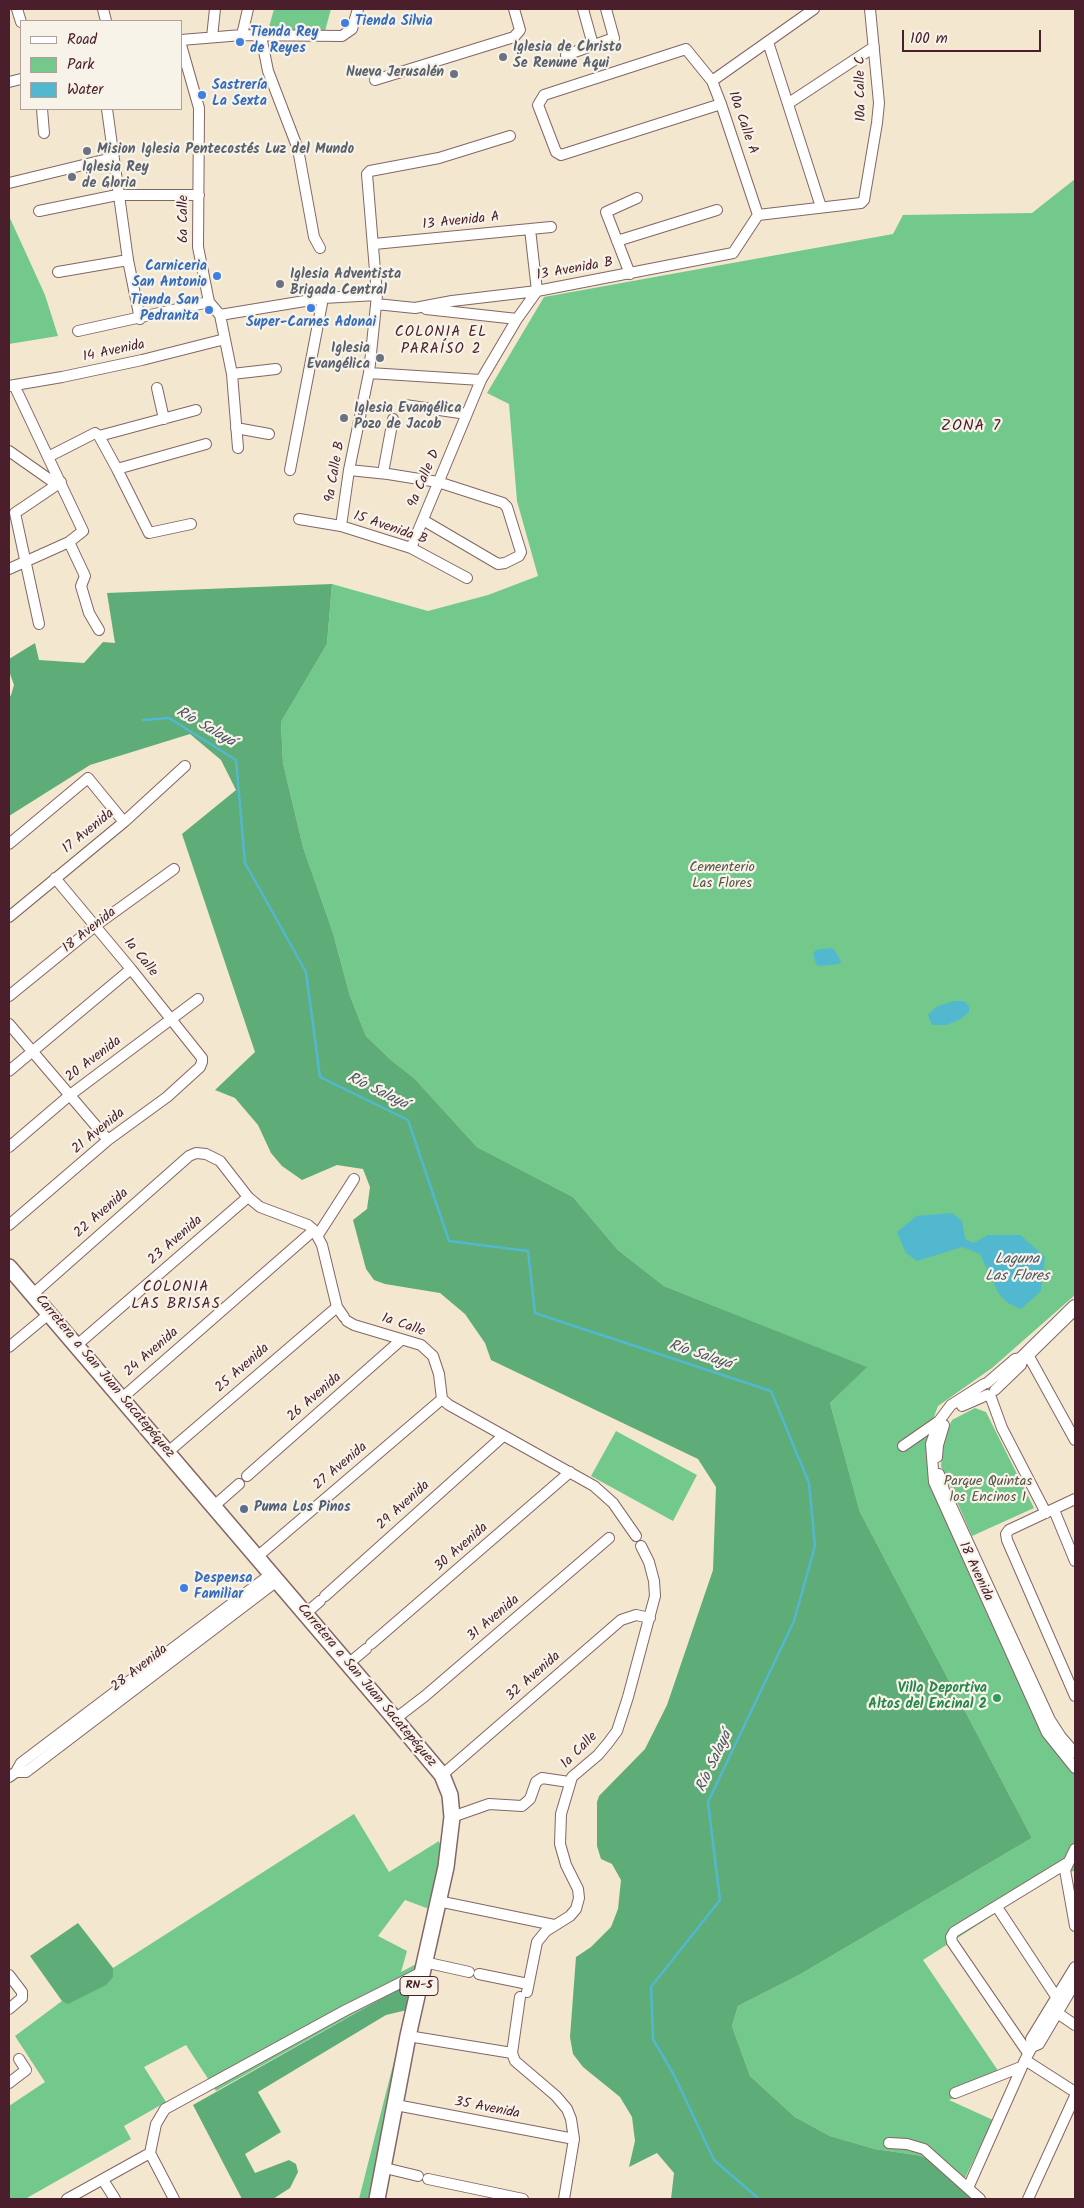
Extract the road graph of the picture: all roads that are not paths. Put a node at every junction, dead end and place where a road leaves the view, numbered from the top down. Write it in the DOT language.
graph roads {
  1 [pos="215,9"];
  2 [pos="248,9"];
  3 [pos="358,9"];
  4 [pos="514,9"];
  5 [pos="583,9"];
  6 [pos="606,9"];
  7 [pos="814,9"];
  8 [pos="870,9"];
  9 [pos="242,35"];
  10 [pos="261,36"];
  11 [pos="212,37"];
  12 [pos="182,40"];
  13 [pos="768,42"];
  14 [pos="593,45"];
  15 [pos="874,46"];
  16 [pos="182,49"];
  17 [pos="566,55"];
  18 [pos="375,80"];
  19 [pos="712,81"];
  20 [pos="789,103"];
  21 [pos="721,104"];
  22 [pos="42,110"];
  23 [pos="107,110"];
  24 [pos="44,133"];
  25 [pos="510,136"];
  26 [pos="112,158"];
  27 [pos="9,183"];
  28 [pos="117,195"];
  29 [pos="199,195"];
  30 [pos="637,198"];
  31 [pos="821,207"];
  32 [pos="717,210"];
  33 [pos="39,211"];
  34 [pos="758,215"];
  35 [pos="551,227"];
  36 [pos="530,229"];
  37 [pos="617,241"];
  38 [pos="374,244"];
  39 [pos="320,248"];
  40 [pos="128,260"];
  41 [pos="58,272"];
  42 [pos="630,274"];
  43 [pos="537,291"];
  44 [pos="324,298"];
  45 [pos="376,300"];
  46 [pos="209,302"];
  47 [pos="415,308"];
  48 [pos="220,315"];
  49 [pos="140,319"];
  50 [pos="517,319"];
  51 [pos="78,332"];
  52 [pos="225,340"];
  53 [pos="276,369"];
  54 [pos="369,373"];
  55 [pos="232,374"];
  56 [pos="481,380"];
  57 [pos="12,385"];
  58 [pos="157,388"];
  59 [pos="405,405"];
  60 [pos="196,410"];
  61 [pos="467,414"];
  62 [pos="164,419"];
  63 [pos="393,419"];
  64 [pos="236,428"];
  65 [pos="269,434"];
  66 [pos="96,435"];
  67 [pos="206,444"];
  68 [pos="238,448"];
  69 [pos="9,451"];
  70 [pos="48,457"];
  71 [pos="117,469"];
  72 [pos="290,470"];
  73 [pos="349,470"];
  74 [pos="383,473"];
  75 [pos="438,482"];
  76 [pos="58,483"];
  77 [pos="299,519"];
  78 [pos="423,520"];
  79 [pos="191,524"];
  80 [pos="341,526"];
  81 [pos="69,542"];
  82 [pos="411,548"];
  83 [pos="26,561"];
  84 [pos="9,569"];
  85 [pos="468,578"];
  86 [pos="39,624"];
  87 [pos="99,630"];
  88 [pos="184,766"];
  89 [pos="124,822"];
  90 [pos="9,844"];
  91 [pos="174,869"];
  92 [pos="55,878"];
  93 [pos="9,917"];
  94 [pos="95,926"];
  95 [pos="131,969"];
  96 [pos="9,996"];
  97 [pos="198,999"];
  98 [pos="171,1020"];
  99 [pos="9,1024"];
  100 [pos="32,1052"];
  101 [pos="202,1058"];
  102 [pos="9,1071"];
  103 [pos="70,1095"];
  104 [pos="108,1140"];
  105 [pos="9,1147"];
  106 [pos="354,1179"];
  107 [pos="248,1197"];
  108 [pos="9,1225"];
  109 [pos="316,1233"];
  110 [pos="9,1267"];
  111 [pos="33,1294"];
  112 [pos="336,1307"];
  113 [pos="1075,1307"];
  114 [pos="50,1313"];
  115 [pos="402,1340"];
  116 [pos="77,1345"];
  117 [pos="9,1348"];
  118 [pos="1025,1355"];
  119 [pos="989,1389"];
  120 [pos="122,1398"];
  121 [pos="442,1399"];
  122 [pos="939,1421"];
  123 [pos="502,1436"];
  124 [pos="1075,1440"];
  125 [pos="903,1446"];
  126 [pos="168,1452"];
  127 [pos="570,1472"];
  128 [pos="247,1476"];
  129 [pos="238,1484"];
  130 [pos="1075,1499"];
  131 [pos="214,1506"];
  132 [pos="1050,1511"];
  133 [pos="636,1536"];
  134 [pos="609,1538"];
  135 [pos="641,1546"];
  136 [pos="257,1557"];
  137 [pos="1075,1561"];
  138 [pos="269,1581"];
  139 [pos="305,1614"];
  140 [pos="650,1618"];
  141 [pos="348,1664"];
  142 [pos="1075,1696"];
  143 [pos="395,1719"];
  144 [pos="1075,1753"];
  145 [pos="1075,1768"];
  146 [pos="442,1774"];
  147 [pos="13,1775"];
  148 [pos="569,1782"];
  149 [pos="452,1817"];
  150 [pos="1075,1849"];
  151 [pos="1067,1863"];
  152 [pos="438,1901"];
  153 [pos="997,1906"];
  154 [pos="554,1924"];
  155 [pos="1075,1926"];
  156 [pos="423,1967"];
  157 [pos="1075,1968"];
  158 [pos="9,1975"];
  159 [pos="1075,1983"];
  160 [pos="525,1991"];
  161 [pos="1056,1998"];
  162 [pos="9,2009"];
  163 [pos="1054,2011"];
  164 [pos="1075,2025"];
  165 [pos="408,2036"];
  166 [pos="512,2053"];
  167 [pos="1027,2057"];
  168 [pos="19,2059"];
  169 [pos="9,2082"];
  170 [pos="1075,2092"];
  171 [pos="955,2093"];
  172 [pos="1075,2096"];
  173 [pos="396,2105"];
  174 [pos="574,2139"];
  175 [pos="889,2143"];
  176 [pos="150,2153"];
  177 [pos="385,2168"];
  178 [pos="418,2176"];
  179 [pos="428,2179"];
  180 [pos="103,2180"];
  181 [pos="968,2188"];
  182 [pos="68,2199"];
  183 [pos="115,2199"];
  184 [pos="174,2199"];
  185 [pos="377,2199"];
  186 [pos="523,2199"];
  187 [pos="564,2199"];
  188 [pos="980,2199"];
  189 [pos="1028,2199"];
  1 -- 11 [label="street"];
  2 -- 9 [label="street"];
  3 -- 10 [label="street"];
  4 -- 18 [label="street"];
  5 -- 14 [label="street"];
  6 -- 14 [label="street"];
  7 -- 13 [label="street"];
  8 -- 15 [label="street, 10a Calle C"];
  9 -- 10 [label="street"];
  9 -- 11 [label="street"];
  10 -- 39 [label="street"];
  11 -- 12 [label="street"];
  13 -- 19 [label="street"];
  13 -- 20 [label="street"];
  14 -- 17 [label="street"];
  15 -- 20 [label="street"];
  15 -- 31 [label="street, 10a Calle C"];
  16 -- 29 [label="street, 6a Calle"];
  19 -- 21 [label="street, 10a Calle A"];
  19 -- 21 [label="street, 10a Calle A"];
  20 -- 31 [label="street"];
  21 -- 34 [label="street, 10a Calle A"];
  22 -- 24 [label="street"];
  23 -- 26 [label="street"];
  25 -- 38 [label="street, 9a Calle B"];
  26 -- 27 [label="street"];
  26 -- 28 [label="street"];
  28 -- 29 [label="street"];
  28 -- 33 [label="street"];
  28 -- 40 [label="street"];
  29 -- 46 [label="street, 6a Calle"];
  30 -- 37 [label="street"];
  31 -- 34 [label="street"];
  32 -- 37 [label="street"];
  34 -- 42 [label="street, 13 Avenida B"];
  35 -- 36 [label="street, 13 Avenida A"];
  36 -- 38 [label="street, 13 Avenida A"];
  36 -- 43 [label="street"];
  37 -- 42 [label="street"];
  38 -- 45 [label="street, 9a Calle B"];
  40 -- 41 [label="street"];
  40 -- 49 [label="street"];
  42 -- 43 [label="street, 13 Avenida B"];
  43 -- 47 [label="street, 13 Avenida B"];
  43 -- 50 [label="street, 9a Calle D"];
  44 -- 45 [label="street, 13 Avenida B"];
  44 -- 48 [label="street, 13 Avenida B"];
  44 -- 72 [label="street"];
  45 -- 47 [label="street, 13 Avenida B"];
  45 -- 54 [label="street, 9a Calle B"];
  46 -- 48 [label="street, 6a Calle"];
  46 -- 49 [label="street"];
  47 -- 50 [label="street"];
  48 -- 52 [label="street, 6a Calle"];
  49 -- 51 [label="street"];
  50 -- 56 [label="street, 9a Calle D"];
  52 -- 55 [label="street, 6a Calle"];
  52 -- 57 [label="street, 14 Avenida"];
  53 -- 55 [label="street"];
  54 -- 56 [label="street"];
  54 -- 73 [label="street, 9a Calle B"];
  55 -- 64 [label="street, 6a Calle"];
  56 -- 61 [label="street, 9a Calle D"];
  57 -- 70 [label="street"];
  58 -- 62 [label="street"];
  59 -- 61 [label="street"];
  60 -- 62 [label="street"];
  61 -- 75 [label="street, 9a Calle D"];
  62 -- 66 [label="street"];
  63 -- 74 [label="street"];
  64 -- 65 [label="street"];
  64 -- 68 [label="street, 6a Calle"];
  66 -- 70 [label="street"];
  66 -- 71 [label="street"];
  67 -- 71 [label="street"];
  69 -- 76 [label="street"];
  70 -- 76 [label="street"];
  71 -- 79 [label="street"];
  73 -- 74 [label="street"];
  73 -- 80 [label="street, 9a Calle B"];
  74 -- 75 [label="street"];
  75 -- 78 [label="street, 9a Calle D"];
  75 -- 78 [label="street"];
  76 -- 81 [label="street"];
  76 -- 83 [label="street"];
  77 -- 80 [label="street, 15 Avenida B"];
  78 -- 82 [label="street, 9a Calle D"];
  80 -- 82 [label="street, 15 Avenida B"];
  81 -- 83 [label="street"];
  81 -- 87 [label="street"];
  82 -- 85 [label="street, 15 Avenida B"];
  83 -- 84 [label="street"];
  83 -- 86 [label="street"];
  88 -- 89 [label="street, 17 Avenida"];
  89 -- 90 [label="street"];
  89 -- 92 [label="street, 17 Avenida"];
  91 -- 94 [label="street, 18 Avenida"];
  92 -- 93 [label="street, 17 Avenida"];
  92 -- 94 [label="street, 1a Calle"];
  94 -- 95 [label="street, 1a Calle"];
  94 -- 96 [label="street, 18 Avenida"];
  95 -- 98 [label="street, 1a Calle"];
  95 -- 100 [label="street"];
  97 -- 98 [label="street, 20 Avenida"];
  98 -- 101 [label="street, 1a Calle"];
  98 -- 103 [label="street, 20 Avenida"];
  99 -- 100 [label="street"];
  100 -- 102 [label="street"];
  100 -- 103 [label="street"];
  101 -- 104 [label="street, 21 Avenida"];
  103 -- 104 [label="street"];
  103 -- 105 [label="street, 20 Avenida"];
  104 -- 108 [label="street, 21 Avenida"];
  106 -- 109 [label="street, 24 Avenida"];
  107 -- 109 [label="street"];
  107 -- 111 [label="street, 22 Avenida"];
  107 -- 116 [label="street, 23 Avenida"];
  109 -- 112 [label="street, 1a Calle"];
  109 -- 120 [label="street, 24 Avenida"];
  110 -- 111 [label="main road, Carretera a San Juan Sacatepéquez / RN-5"];
  111 -- 114 [label="main road, Carretera a San Juan Sacatepéquez / RN-5"];
  112 -- 115 [label="street, 1a Calle"];
  112 -- 126 [label="street, 25 Avenida"];
  113 -- 118 [label="street, 18 Avenida"];
  114 -- 116 [label="main road, Carretera a San Juan Sacatepéquez / RN-5"];
  114 -- 117 [label="street"];
  115 -- 121 [label="street, 1a Calle"];
  115 -- 128 [label="street, 26 Avenida"];
  116 -- 120 [label="main road, Carretera a San Juan Sacatepéquez / RN-5"];
  118 -- 119 [label="street, 18 Avenida"];
  118 -- 124 [label="street"];
  119 -- 122 [label="street, 18 Avenida"];
  119 -- 132 [label="street"];
  119 -- 144 [label="street, 18 Avenida"];
  120 -- 126 [label="main road, Carretera a San Juan Sacatepéquez / RN-5"];
  121 -- 123 [label="street"];
  121 -- 136 [label="street, 27 Avenida"];
  122 -- 125 [label="street"];
  122 -- 145 [label="street, 18 Avenida"];
  123 -- 127 [label="street"];
  123 -- 139 [label="street, 29 Avenida"];
  126 -- 131 [label="main road, Carretera a San Juan Sacatepéquez / RN-5"];
  127 -- 133 [label="street"];
  127 -- 141 [label="street, 30 Avenida"];
  129 -- 131 [label="street"];
  130 -- 132 [label="street"];
  131 -- 136 [label="main road, Carretera a San Juan Sacatepéquez / RN-5"];
  132 -- 137 [label="street"];
  132 -- 142 [label="street"];
  134 -- 143 [label="street, 31 Avenida"];
  135 -- 140 [label="street, 1a Calle"];
  136 -- 138 [label="main road, Carretera a San Juan Sacatepéquez / RN-5"];
  138 -- 139 [label="main road, Carretera a San Juan Sacatepéquez / RN-5"];
  138 -- 147 [label="street, 28 Avenida"];
  139 -- 141 [label="main road, Carretera a San Juan Sacatepéquez / RN-5"];
  140 -- 146 [label="street, 32 Avenida"];
  140 -- 148 [label="street, 1a Calle"];
  141 -- 143 [label="main road, Carretera a San Juan Sacatepéquez / RN-5"];
  143 -- 146 [label="main road, Carretera a San Juan Sacatepéquez / RN-5"];
  146 -- 149 [label="main road, Carretera a San Juan Sacatepéquez / RN-5"];
  148 -- 149 [label="street"];
  148 -- 154 [label="street, 1a Calle"];
  149 -- 152 [label="main road, Carretera a San Juan Sacatepéquez / RN-5"];
  150 -- 151 [label="street"];
  151 -- 153 [label="street"];
  151 -- 155 [label="street"];
  152 -- 154 [label="street"];
  152 -- 156 [label="main road, Carretera a San Juan Sacatepéquez / RN-5"];
  153 -- 161 [label="street"];
  153 -- 167 [label="street"];
  154 -- 160 [label="street, 1a Calle"];
  156 -- 160 [label="street"];
  156 -- 165 [label="main road, Carretera a San Juan Sacatepéquez / RN-5"];
  156 -- 176 [label="street"];
  157 -- 161 [label="street"];
  158 -- 162 [label="street"];
  159 -- 163 [label="street"];
  160 -- 166 [label="street, 1a Calle"];
  161 -- 163 [label="street"];
  163 -- 164 [label="street"];
  163 -- 167 [label="street"];
  165 -- 166 [label="street"];
  165 -- 173 [label="main road, Carretera a San Juan Sacatepéquez / RN-5"];
  166 -- 174 [label="street"];
  167 -- 170 [label="street"];
  167 -- 171 [label="street"];
  167 -- 181 [label="street"];
  168 -- 169 [label="street"];
  172 -- 189 [label="street"];
  173 -- 174 [label="street, 35 Avenida"];
  173 -- 177 [label="main road, Carretera a San Juan Sacatepéquez / RN-5"];
  174 -- 187 [label="street"];
  175 -- 181 [label="street"];
  176 -- 180 [label="street"];
  176 -- 184 [label="street"];
  177 -- 178 [label="street"];
  177 -- 185 [label="main road, Carretera a San Juan Sacatepéquez / RN-5"];
  179 -- 186 [label="street"];
  180 -- 182 [label="street"];
  180 -- 183 [label="street"];
  181 -- 188 [label="street"];
}
